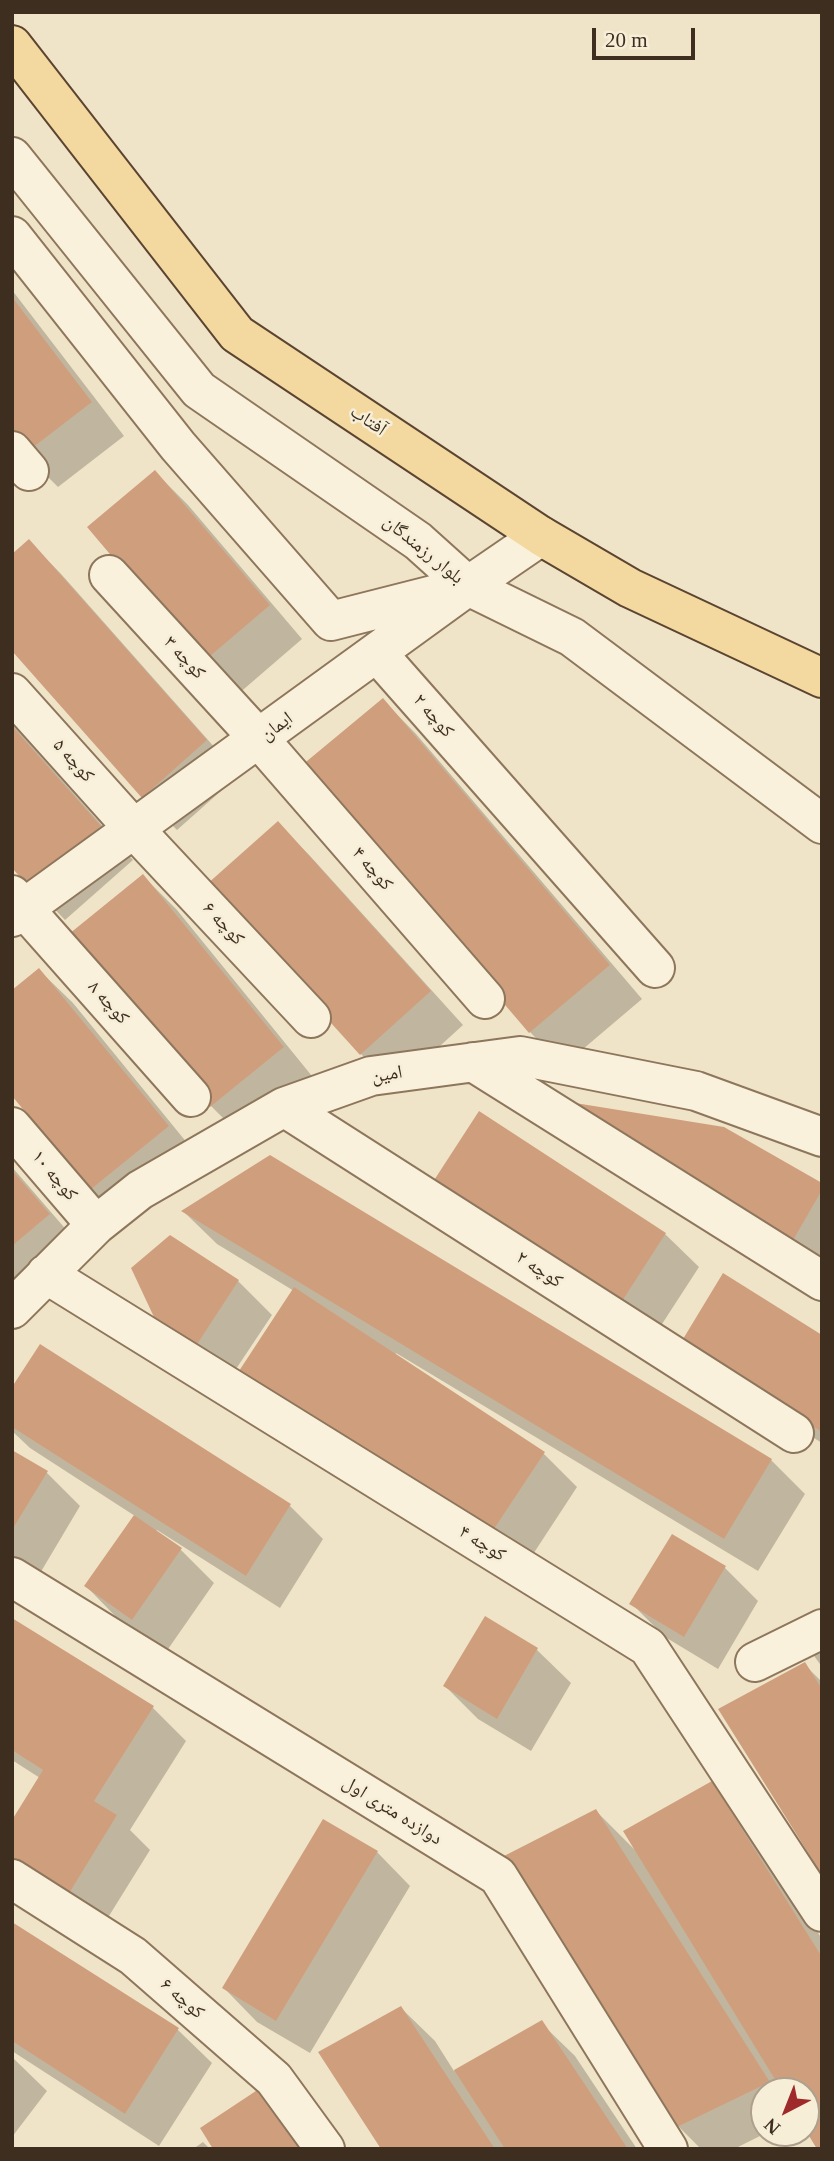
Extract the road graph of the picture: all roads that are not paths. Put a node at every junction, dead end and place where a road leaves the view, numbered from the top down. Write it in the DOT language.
graph roads {
  1 [pos="12,45"];
  2 [pos="12,157"];
  3 [pos="12,236"];
  4 [pos="541,536"];
  5 [pos="109,575"];
  6 [pos="468,586"];
  7 [pos="377,653"];
  8 [pos="822,677"];
  9 [pos="12,693"];
  10 [pos="260,740"];
  11 [pos="822,824"];
  12 [pos="135,830"];
  13 [pos="16,907"];
  14 [pos="655,968"];
  15 [pos="485,999"];
  16 [pos="311,1018"];
  17 [pos="472,1062"];
  18 [pos="191,1097"];
  19 [pos="284,1107"];
  20 [pos="12,1127"];
  21 [pos="822,1138"];
  22 [pos="96,1225"];
  23 [pos="46,1274"];
  24 [pos="822,1280"];
  25 [pos="12,1308"];
  26 [pos="794,1433"];
  27 [pos="12,1577"];
  28 [pos="822,1629"];
  29 [pos="755,1662"];
  30 [pos="12,1879"];
  31 [pos="822,1912"];
  32 [pos="325,2149"];
  33 [pos="668,2149"];
  1 -- 4 [label="main road, آفتاب"];
  2 -- 6 [label="street, بلوار رزمندگان"];
  3 -- 6 [label="street, بلوار رزمندگان"];
  4 -- 6 [label="street, ایمان"];
  4 -- 8 [label="main road, آفتاب"];
  5 -- 10 [label="street, کوچه ۳"];
  6 -- 7 [label="street, ایمان"];
  6 -- 11 [label="street"];
  7 -- 10 [label="street, ایمان"];
  7 -- 14 [label="street, کوچه ۲"];
  9 -- 12 [label="street, کوچه ۵"];
  10 -- 12 [label="street, ایمان"];
  10 -- 15 [label="street, کوچه ۴"];
  12 -- 13 [label="street, ایمان"];
  12 -- 16 [label="street, کوچه ۶"];
  13 -- 18 [label="street, کوچه ۸"];
  17 -- 19 [label="street, امین"];
  17 -- 21 [label="street, امین"];
  17 -- 24 [label="street"];
  19 -- 22 [label="street, امین"];
  19 -- 26 [label="street, کوچه ۲"];
  20 -- 22 [label="street, کوچه ۱۰"];
  22 -- 23 [label="street, امین"];
  23 -- 25 [label="street, امین"];
  23 -- 31 [label="street, کوچه ۴"];
  27 -- 33 [label="street, دوازده متری اول"];
  28 -- 29 [label="street"];
  30 -- 32 [label="street, کوچه ۶"];
}
